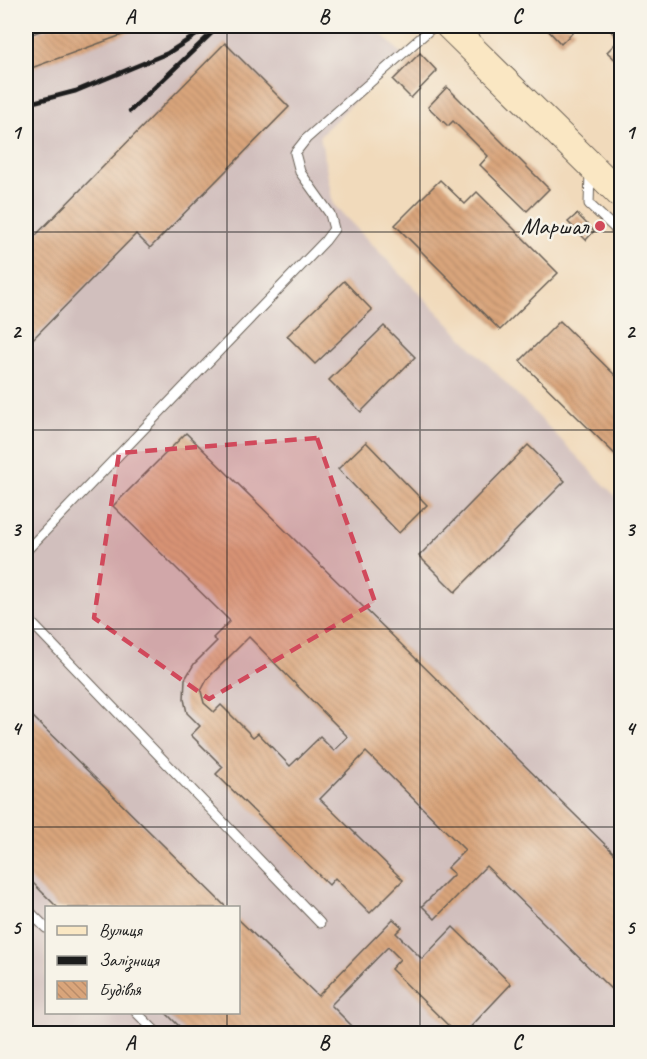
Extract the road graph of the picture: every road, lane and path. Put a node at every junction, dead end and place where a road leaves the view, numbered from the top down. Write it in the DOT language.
graph roads {
  1 [pos="434,26"];
  2 [pos="449,26"];
  3 [pos="590,164"];
  4 [pos="621,196"];
  5 [pos="621,236"];
  6 [pos="26,551"];
  7 [pos="26,617"];
  8 [pos="26,908"];
  9 [pos="320,923"];
  10 [pos="45,927"];
  11 [pos="138,1014"];
  12 [pos="158,1034"];
  1 -- 6 [label="lane"];
  2 -- 3 [label="street"];
  3 -- 4 [label="street"];
  3 -- 5 [label="lane"];
  7 -- 9 [label="lane"];
  8 -- 10 [label="lane"];
  11 -- 12 [label="lane"];
}
